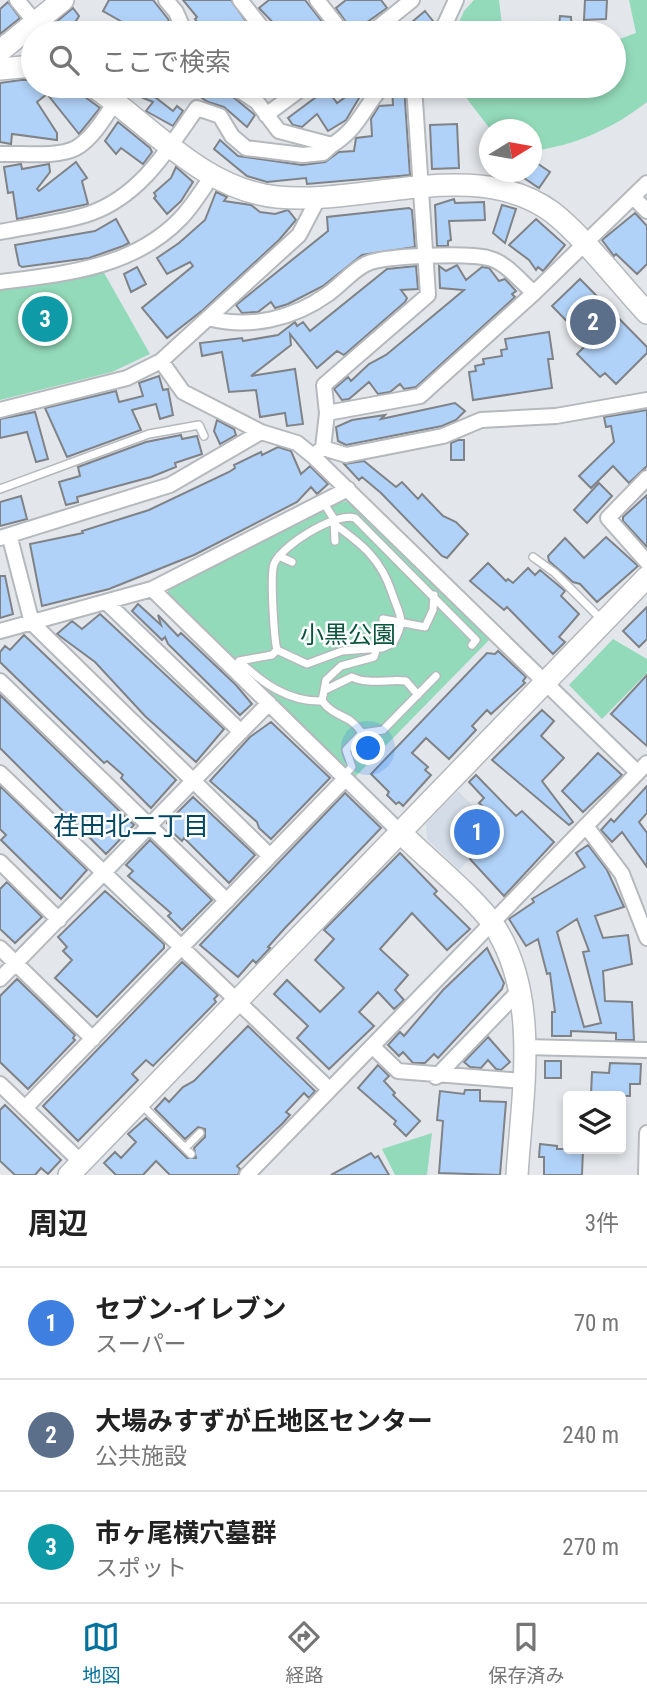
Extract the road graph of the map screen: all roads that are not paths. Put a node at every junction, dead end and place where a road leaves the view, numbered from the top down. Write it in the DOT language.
graph roads {
  1 [pos="17,0"];
  2 [pos="64,0"];
  3 [pos="166,0"];
  4 [pos="240,0"];
  5 [pos="317,0"];
  6 [pos="412,0"];
  7 [pos="456,0"];
  8 [pos="396,5"];
  9 [pos="34,21"];
  10 [pos="36,21"];
  11 [pos="180,21"];
  12 [pos="257,21"];
  13 [pos="334,21"];
  14 [pos="382,21"];
  15 [pos="446,21"];
  16 [pos="21,34"];
  17 [pos="0,51"];
  18 [pos="21,67"];
  19 [pos="0,69"];
  20 [pos="110,98"];
  21 [pos="251,98"];
  22 [pos="289,98"];
  23 [pos="372,98"];
  24 [pos="415,98"];
  25 [pos="115,102"];
  26 [pos="266,115"];
  27 [pos="171,145"];
  28 [pos="331,145"];
  29 [pos="0,154"];
  30 [pos="212,176"];
  31 [pos="647,183"];
  32 [pos="421,187"];
  33 [pos="320,195"];
  34 [pos="633,197"];
  35 [pos="647,211"];
  36 [pos="0,232"];
  37 [pos="582,243"];
  38 [pos="423,256"];
  39 [pos="0,282"];
  40 [pos="534,293"];
  41 [pos="647,313"];
  42 [pos="208,318"];
  43 [pos="161,361"];
  44 [pos="647,400"];
  45 [pos="0,410"];
  46 [pos="327,413"];
  47 [pos="261,432"];
  48 [pos="204,436"];
  49 [pos="318,452"];
  50 [pos="647,478"];
  51 [pos="0,489"];
  52 [pos="348,489"];
  53 [pos="323,502"];
  54 [pos="334,521"];
  55 [pos="5,538"];
  56 [pos="335,541"];
  57 [pos="279,556"];
  58 [pos="533,557"];
  59 [pos="292,562"];
  60 [pos="647,562"];
  61 [pos="647,577"];
  62 [pos="152,589"];
  63 [pos="434,595"];
  64 [pos="464,600"];
  65 [pos="106,602"];
  66 [pos="448,616"];
  67 [pos="383,619"];
  68 [pos="401,622"];
  69 [pos="603,622"];
  70 [pos="32,623"];
  71 [pos="0,631"];
  72 [pos="472,645"];
  73 [pos="377,648"];
  74 [pos="277,650"];
  75 [pos="436,676"];
  76 [pos="0,681"];
  77 [pos="547,682"];
  78 [pos="325,690"];
  79 [pos="418,695"];
  80 [pos="322,701"];
  81 [pos="269,704"];
  82 [pos="241,733"];
  83 [pos="362,733"];
  84 [pos="642,767"];
  85 [pos="0,773"];
  86 [pos="344,777"];
  87 [pos="193,780"];
  88 [pos="149,825"];
  89 [pos="586,826"];
  90 [pos="402,834"];
  91 [pos="270,856"];
  92 [pos="0,862"];
  93 [pos="103,873"];
  94 [pos="227,901"];
  95 [pos="59,920"];
  96 [pos="491,922"];
  97 [pos="647,938"];
  98 [pos="182,946"];
  99 [pos="0,948"];
  100 [pos="16,963"];
  101 [pos="0,979"];
  102 [pos="520,991"];
  103 [pos="239,1001"];
  104 [pos="93,1039"];
  105 [pos="372,1046"];
  106 [pos="524,1047"];
  107 [pos="647,1050"];
  108 [pos="436,1077"];
  109 [pos="523,1082"];
  110 [pos="0,1084"];
  111 [pos="329,1089"];
  112 [pos="140,1103"];
  113 [pos="25,1108"];
  114 [pos="200,1133"];
  115 [pos="647,1133"];
  116 [pos="647,1148"];
  117 [pos="75,1169"];
  118 [pos="247,1175"];
  119 [pos="517,1175"];
  120 [pos="646,1175"];
  1 -- 9 [label="street"];
  2 -- 10 [label="street"];
  3 -- 11 [label="street"];
  4 -- 12 [label="street"];
  5 -- 13 [label="street"];
  6 -- 8 [label="street"];
  7 -- 15 [label="street"];
  8 -- 14 [label="street"];
  16 -- 17 [label="street"];
  18 -- 19 [label="street"];
  20 -- 25 [label="street"];
  21 -- 26 [label="street"];
  22 -- 26 [label="street"];
  23 -- 28 [label="street"];
  24 -- 32 [label="street"];
  25 -- 27 [label="street"];
  25 -- 29 [label="street"];
  26 -- 28 [label="street"];
  27 -- 28 [label="street"];
  27 -- 30 [label="street"];
  27 -- 36 [label="street"];
  30 -- 33 [label="street"];
  30 -- 39 [label="street"];
  31 -- 34 [label="street"];
  32 -- 33 [label="street"];
  32 -- 37 [label="street"];
  32 -- 38 [label="street"];
  33 -- 42 [label="street"];
  34 -- 35 [label="street"];
  34 -- 37 [label="street"];
  37 -- 40 [label="street"];
  37 -- 41 [label="street"];
  38 -- 40 [label="street"];
  38 -- 42 [label="street"];
  38 -- 46 [label="street"];
  40 -- 46 [label="street"];
  42 -- 43 [label="street"];
  43 -- 45 [label="street"];
  43 -- 47 [label="street"];
  44 -- 49 [label="street"];
  46 -- 49 [label="street"];
  47 -- 49 [label="street"];
  47 -- 55 [label="street"];
  48 -- 51 [label="lane"];
  49 -- 52 [label="street"];
  50 -- 60 [label="street"];
  52 -- 53 [label="street"];
  52 -- 64 [label="street"];
  53 -- 54 [label="lane"];
  53 -- 62 [label="street"];
  54 -- 56 [label="lane"];
  54 -- 57 [label="lane"];
  54 -- 63 [label="lane"];
  54 -- 68 [label="lane"];
  55 -- 70 [label="street"];
  57 -- 59 [label="lane"];
  57 -- 74 [label="lane"];
  58 -- 69 [label="lane"];
  61 -- 69 [label="street"];
  62 -- 65 [label="street"];
  62 -- 81 [label="street"];
  63 -- 66 [label="lane"];
  63 -- 68 [label="lane"];
  64 -- 66 [label="lane"];
  64 -- 77 [label="street"];
  65 -- 70 [label="street"];
  65 -- 82 [label="street"];
  66 -- 72 [label="lane"];
  67 -- 68 [label="lane"];
  68 -- 73 [label="lane"];
  69 -- 77 [label="street"];
  70 -- 71 [label="street"];
  70 -- 87 [label="street"];
  73 -- 74 [label="lane"];
  73 -- 78 [label="lane"];
  74 -- 80 [label="lane"];
  75 -- 79 [label="lane"];
  76 -- 88 [label="street"];
  77 -- 84 [label="street"];
  77 -- 90 [label="street"];
  78 -- 79 [label="lane"];
  78 -- 80 [label="lane"];
  79 -- 83 [label="lane"];
  80 -- 83 [label="lane"];
  81 -- 82 [label="street"];
  81 -- 86 [label="street"];
  82 -- 87 [label="street"];
  83 -- 86 [label="lane"];
  84 -- 89 [label="street"];
  85 -- 93 [label="street"];
  86 -- 90 [label="street"];
  86 -- 91 [label="street"];
  87 -- 88 [label="street"];
  87 -- 91 [label="street"];
  88 -- 93 [label="street"];
  88 -- 94 [label="street"];
  89 -- 96 [label="street"];
  89 -- 97 [label="street"];
  90 -- 96 [label="street"];
  90 -- 103 [label="street"];
  91 -- 94 [label="street"];
  92 -- 95 [label="street"];
  93 -- 95 [label="street"];
  93 -- 98 [label="street"];
  94 -- 98 [label="street"];
  95 -- 100 [label="street"];
  96 -- 102 [label="street"];
  96 -- 105 [label="street"];
  98 -- 103 [label="street"];
  98 -- 104 [label="street"];
  99 -- 100 [label="street"];
  100 -- 101 [label="street"];
  100 -- 104 [label="street"];
  102 -- 106 [label="street"];
  102 -- 108 [label="street"];
  103 -- 111 [label="street"];
  103 -- 112 [label="street"];
  104 -- 113 [label="street"];
  105 -- 108 [label="street"];
  105 -- 111 [label="street"];
  106 -- 107 [label="street"];
  106 -- 109 [label="street"];
  108 -- 109 [label="street"];
  109 -- 119 [label="street"];
  110 -- 113 [label="street"];
  111 -- 118 [label="street"];
  112 -- 114 [label="lane"];
  112 -- 117 [label="street"];
  113 -- 117 [label="street"];
  115 -- 116 [label="street"];
  116 -- 120 [label="street"];
}
